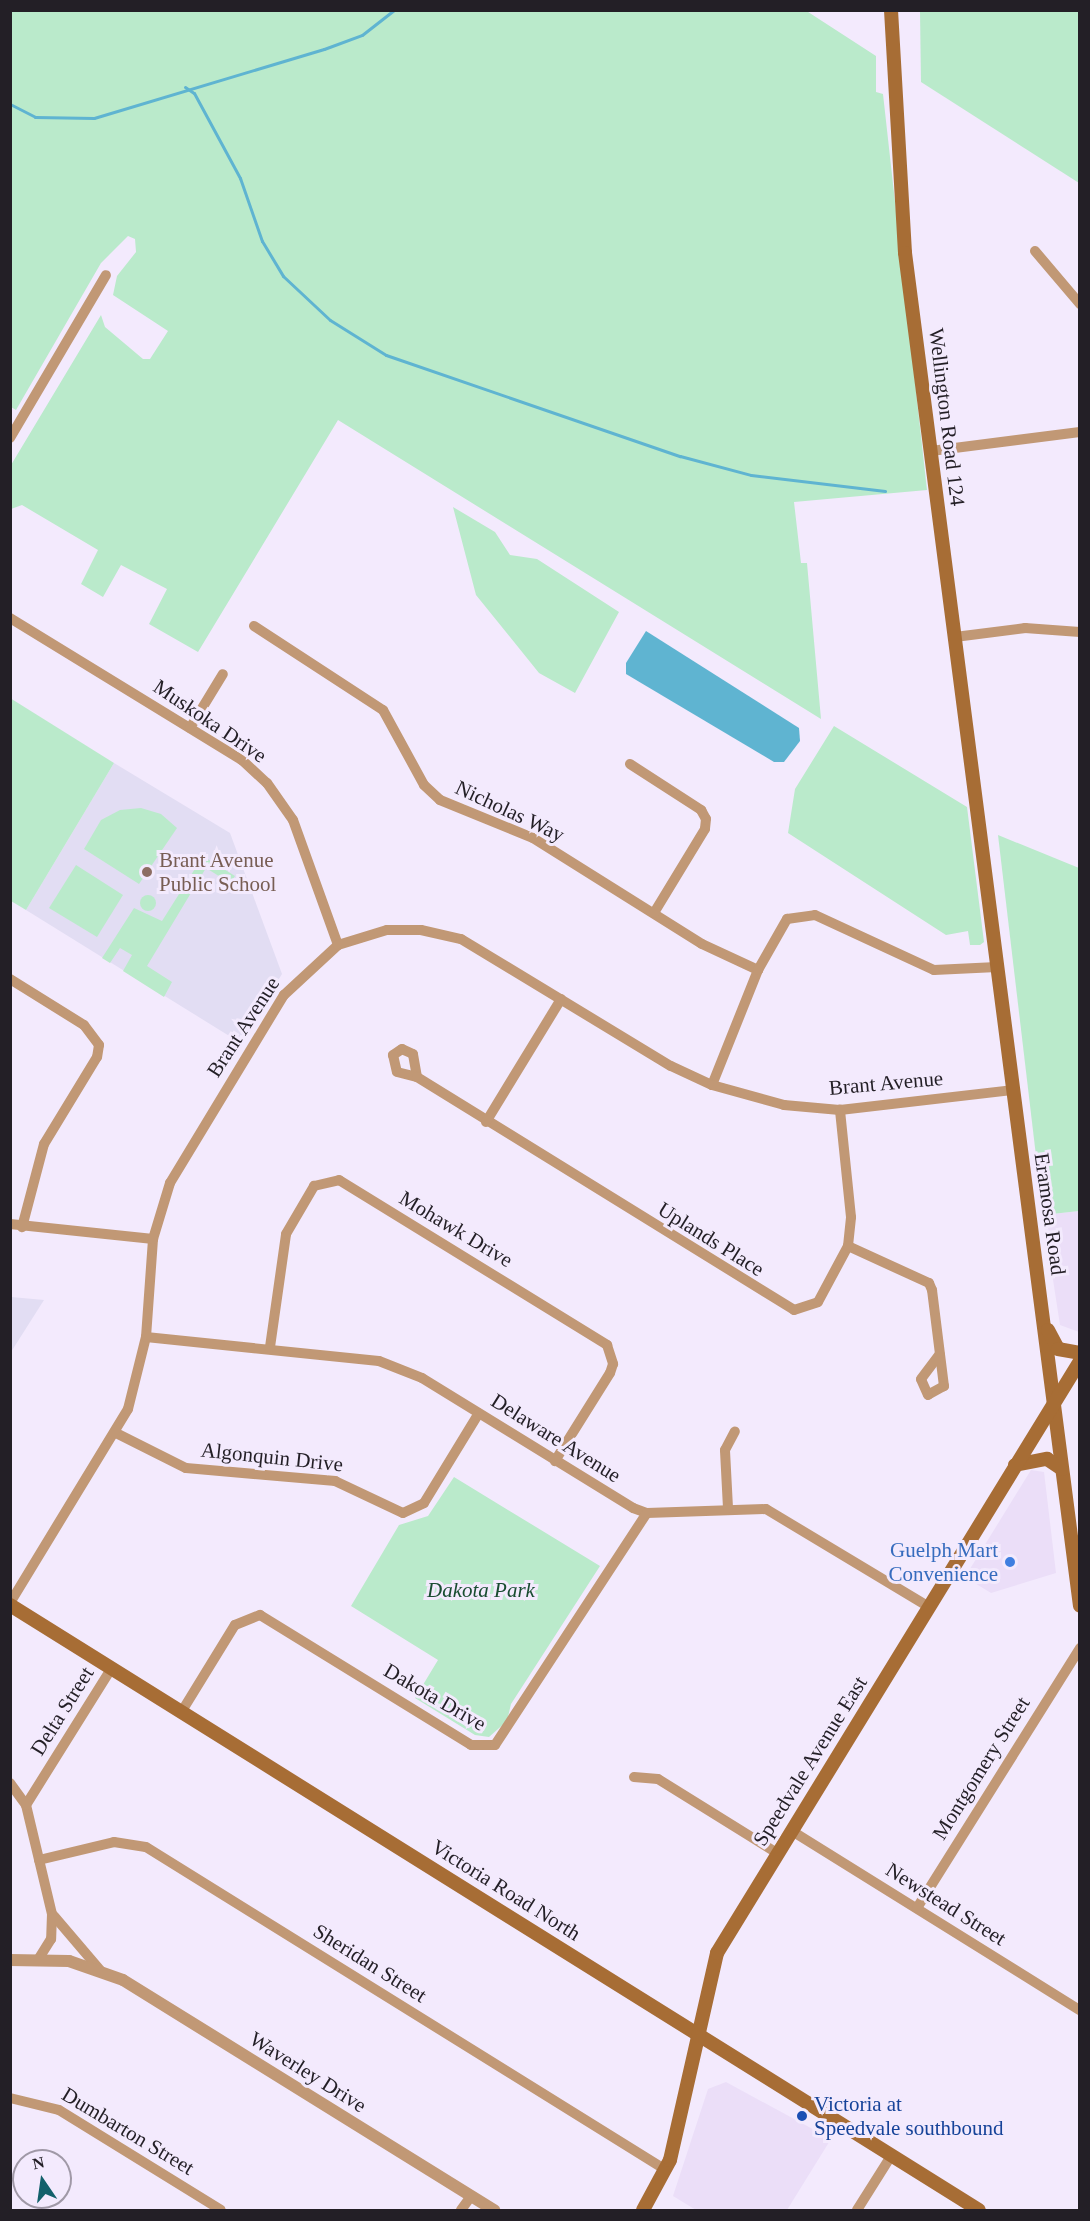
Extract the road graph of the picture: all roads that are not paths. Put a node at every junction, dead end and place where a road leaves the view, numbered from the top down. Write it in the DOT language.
graph roads {
  1 [pos="891,10"];
  2 [pos="1035,251"];
  3 [pos="106,275"];
  4 [pos="1080,304"];
  5 [pos="1080,432"];
  6 [pos="10,438"];
  7 [pos="931,451"];
  8 [pos="10,618"];
  9 [pos="254,626"];
  10 [pos="1080,632"];
  11 [pos="955,637"];
  12 [pos="223,674"];
  13 [pos="190,728"];
  14 [pos="630,764"];
  15 [pos="979,828"];
  16 [pos="654,913"];
  17 [pos="338,945"];
  18 [pos="998,967"];
  19 [pos="758,970"];
  20 [pos="10,979"];
  21 [pos="561,999"];
  22 [pos="417,1077"];
  23 [pos="712,1085"];
  24 [pos="1012,1090"];
  25 [pos="840,1110"];
  26 [pos="486,1122"];
  27 [pos="10,1224"];
  28 [pos="22,1227"];
  29 [pos="153,1239"];
  30 [pos="848,1246"];
  31 [pos="1043,1319"];
  32 [pos="146,1337"];
  33 [pos="270,1347"];
  34 [pos="1080,1353"];
  35 [pos="940,1354"];
  36 [pos="1080,1360"];
  37 [pos="1053,1403"];
  38 [pos="479,1413"];
  39 [pos="735,1431"];
  40 [pos="116,1433"];
  41 [pos="555,1461"];
  42 [pos="1015,1465"];
  43 [pos="1062,1469"];
  44 [pos="728,1508"];
  45 [pos="647,1513"];
  46 [pos="10,1604"];
  47 [pos="1080,1606"];
  48 [pos="929,1607"];
  49 [pos="1080,1648"];
  50 [pos="111,1669"];
  51 [pos="182,1711"];
  52 [pos="634,1777"];
  53 [pos="10,1783"];
  54 [pos="26,1805"];
  55 [pos="792,1831"];
  56 [pos="777,1853"];
  57 [pos="39,1860"];
  58 [pos="916,1908"];
  59 [pos="52,1914"];
  60 [pos="39,1958"];
  61 [pos="10,1960"];
  62 [pos="100,1970"];
  63 [pos="1080,2010"];
  64 [pos="696,2033"];
  65 [pos="10,2098"];
  66 [pos="891,2156"];
  67 [pos="666,2170"];
  68 [pos="471,2196"];
  69 [pos="221,2211"];
  70 [pos="461,2211"];
  71 [pos="494,2211"];
  72 [pos="643,2211"];
  73 [pos="857,2211"];
  74 [pos="979,2211"];
  1 -- 7 [label="main road, Wellington Road 124"];
  2 -- 4 [label="street"];
  3 -- 6 [label="street"];
  5 -- 7 [label="street"];
  7 -- 11 [label="main road, Wellington Road 124"];
  8 -- 13 [label="street, Muskoka Drive"];
  9 -- 16 [label="street, Nicholas Way"];
  10 -- 11 [label="street"];
  11 -- 15 [label="main road, Wellington Road 124"];
  12 -- 13 [label="street"];
  13 -- 17 [label="street, Muskoka Drive"];
  14 -- 16 [label="street"];
  15 -- 18 [label="main road, Eramosa Road"];
  16 -- 19 [label="street, Nicholas Way"];
  17 -- 21 [label="street, Brant Avenue"];
  17 -- 29 [label="street, Brant Avenue"];
  18 -- 19 [label="street"];
  18 -- 24 [label="main road, Eramosa Road"];
  19 -- 23 [label="street"];
  20 -- 28 [label="street"];
  21 -- 23 [label="street, Brant Avenue"];
  21 -- 26 [label="street"];
  22 -- 26 [label="street, Uplands Place"];
  23 -- 25 [label="street, Brant Avenue"];
  24 -- 25 [label="street, Brant Avenue"];
  24 -- 31 [label="main road, Eramosa Road"];
  25 -- 30 [label="street, Uplands Place"];
  26 -- 30 [label="street, Uplands Place"];
  27 -- 28 [label="street"];
  28 -- 29 [label="street"];
  29 -- 32 [label="street, Brant Avenue"];
  30 -- 35 [label="street"];
  31 -- 34 [label="main road"];
  31 -- 37 [label="main road, Eramosa Road"];
  32 -- 33 [label="street, Delaware Avenue"];
  32 -- 40 [label="street, Brant Avenue"];
  33 -- 38 [label="street, Delaware Avenue"];
  33 -- 41 [label="street, Mohawk Drive"];
  36 -- 37 [label="main road, Speedvale Avenue East"];
  37 -- 42 [label="main road, Speedvale Avenue East"];
  37 -- 43 [label="main road, Eramosa Road"];
  38 -- 40 [label="street, Algonquin Drive"];
  38 -- 41 [label="street, Delaware Avenue"];
  39 -- 44 [label="street"];
  40 -- 46 [label="street, Brant Avenue"];
  41 -- 45 [label="street, Delaware Avenue"];
  42 -- 43 [label="main road"];
  42 -- 48 [label="main road, Speedvale Avenue East"];
  43 -- 47 [label="main road, Eramosa Road"];
  44 -- 45 [label="street"];
  44 -- 48 [label="street"];
  45 -- 51 [label="street, Dakota Drive"];
  46 -- 50 [label="main road, Victoria Road North"];
  48 -- 55 [label="main road, Speedvale Avenue East"];
  49 -- 58 [label="street, Montgomery Street"];
  50 -- 51 [label="main road, Victoria Road North"];
  50 -- 54 [label="street, Delta Street"];
  51 -- 64 [label="main road, Victoria Road North"];
  52 -- 56 [label="street"];
  53 -- 54 [label="street"];
  54 -- 57 [label="street"];
  55 -- 56 [label="main road, Speedvale Avenue East"];
  55 -- 58 [label="street, Newstead Street"];
  56 -- 64 [label="main road, Speedvale Avenue East"];
  57 -- 59 [label="street"];
  57 -- 67 [label="street, Sheridan Street"];
  58 -- 63 [label="street, Newstead Street"];
  59 -- 60 [label="street"];
  59 -- 62 [label="street, Waverley Drive"];
  60 -- 61 [label="street, Waverley Drive"];
  60 -- 62 [label="street, Waverley Drive"];
  62 -- 68 [label="street, Waverley Drive"];
  64 -- 66 [label="main road, Victoria Road North"];
  64 -- 67 [label="main road, Speedvale Avenue East"];
  65 -- 69 [label="street, Dumbarton Street"];
  66 -- 73 [label="street"];
  66 -- 74 [label="main road, Victoria Road North"];
  67 -- 72 [label="main road, Speedvale Avenue East"];
  68 -- 70 [label="street"];
  68 -- 71 [label="street, Waverley Drive"];
}
